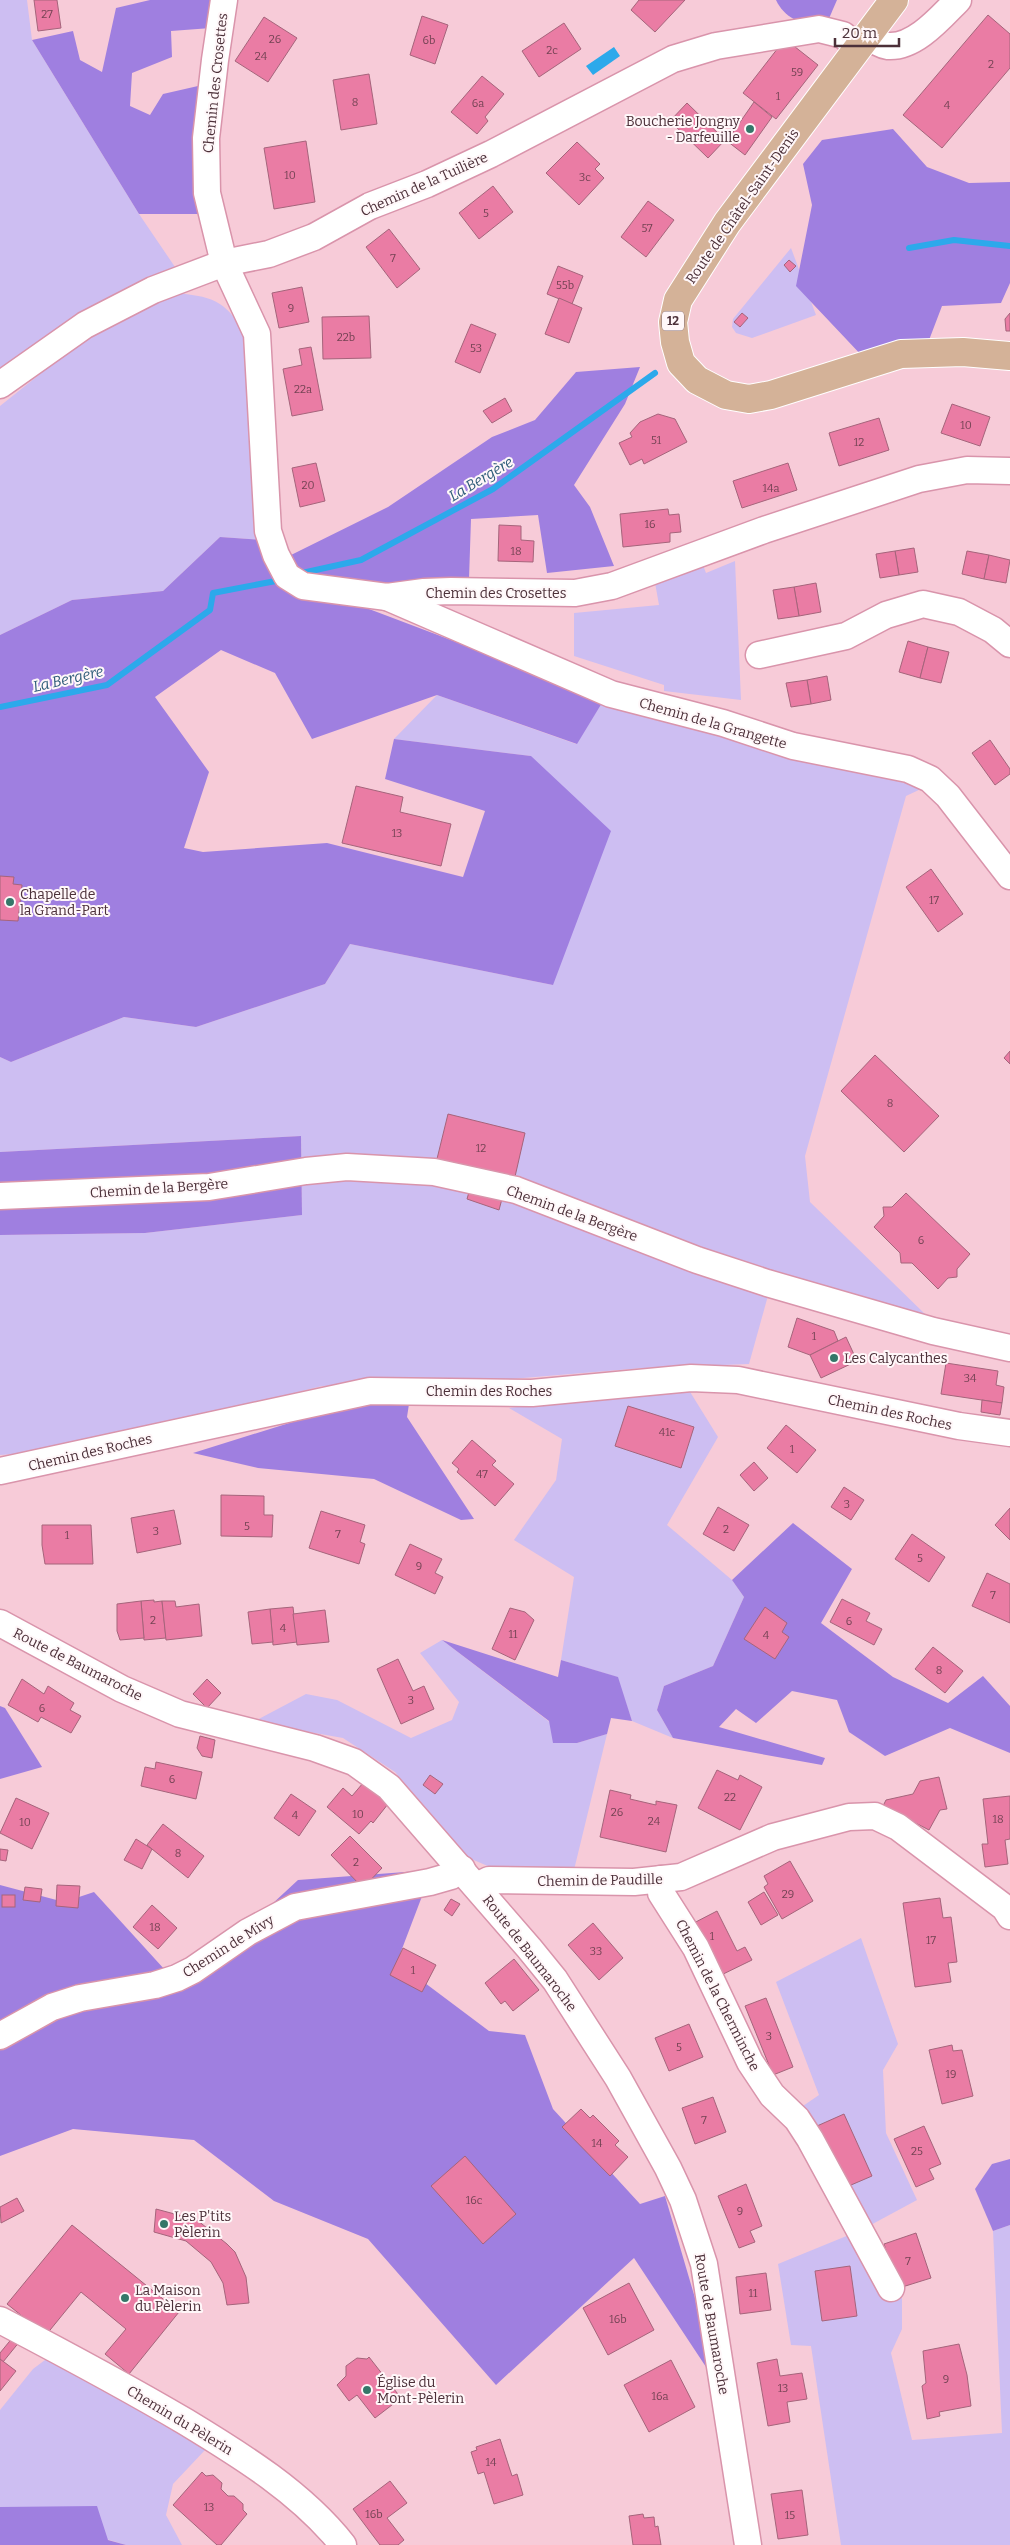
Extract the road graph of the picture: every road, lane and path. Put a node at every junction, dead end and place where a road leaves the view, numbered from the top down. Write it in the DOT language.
graph roads {
  1 [pos="224,0"];
  2 [pos="894,0"];
  3 [pos="958,0"];
  4 [pos="863,42"];
  5 [pos="224,263"];
  6 [pos="1010,356"];
  7 [pos="0,385"];
  8 [pos="1010,471"];
  9 [pos="387,597"];
  10 [pos="1010,644"];
  11 [pos="760,654"];
  12 [pos="1010,876"];
  13 [pos="0,1196"];
  14 [pos="1010,1348"];
  15 [pos="1010,1433"];
  16 [pos="0,1471"];
  17 [pos="0,1623"];
  18 [pos="469,1878"];
  19 [pos="661,1879"];
  20 [pos="1010,1916"];
  21 [pos="0,2036"];
  22 [pos="891,2288"];
  23 [pos="0,2320"];
  24 [pos="343,2545"];
  25 [pos="748,2545"];
  1 -- 5 [label="street, Chemin des Crosettes"];
  2 -- 4 [label="main road, Route de Châtel-Saint-Denis / 12"];
  3 -- 4 [label="street, Chemin de la Tuilière"];
  4 -- 5 [label="street, Chemin de la Tuilière"];
  4 -- 6 [label="main road, Route de Châtel-Saint-Denis / 12"];
  5 -- 7 [label="street, Chemin de la Tuilière"];
  5 -- 9 [label="street, Chemin des Crosettes"];
  8 -- 9 [label="street, Chemin des Crosettes"];
  9 -- 12 [label="street, Chemin de la Grangette"];
  10 -- 11 [label="street"];
  13 -- 14 [label="street, Chemin de la Bergère"];
  15 -- 16 [label="street, Chemin des Roches"];
  17 -- 18 [label="street, Route de Baumaroche"];
  18 -- 19 [label="street, Chemin de Paudille"];
  18 -- 21 [label="street, Chemin de Mivy"];
  18 -- 25 [label="street, Route de Baumaroche"];
  19 -- 20 [label="street, Chemin de Paudille"];
  19 -- 22 [label="street, Chemin de la Cherminche"];
  23 -- 24 [label="street, Chemin du Pèlerin"];
}
